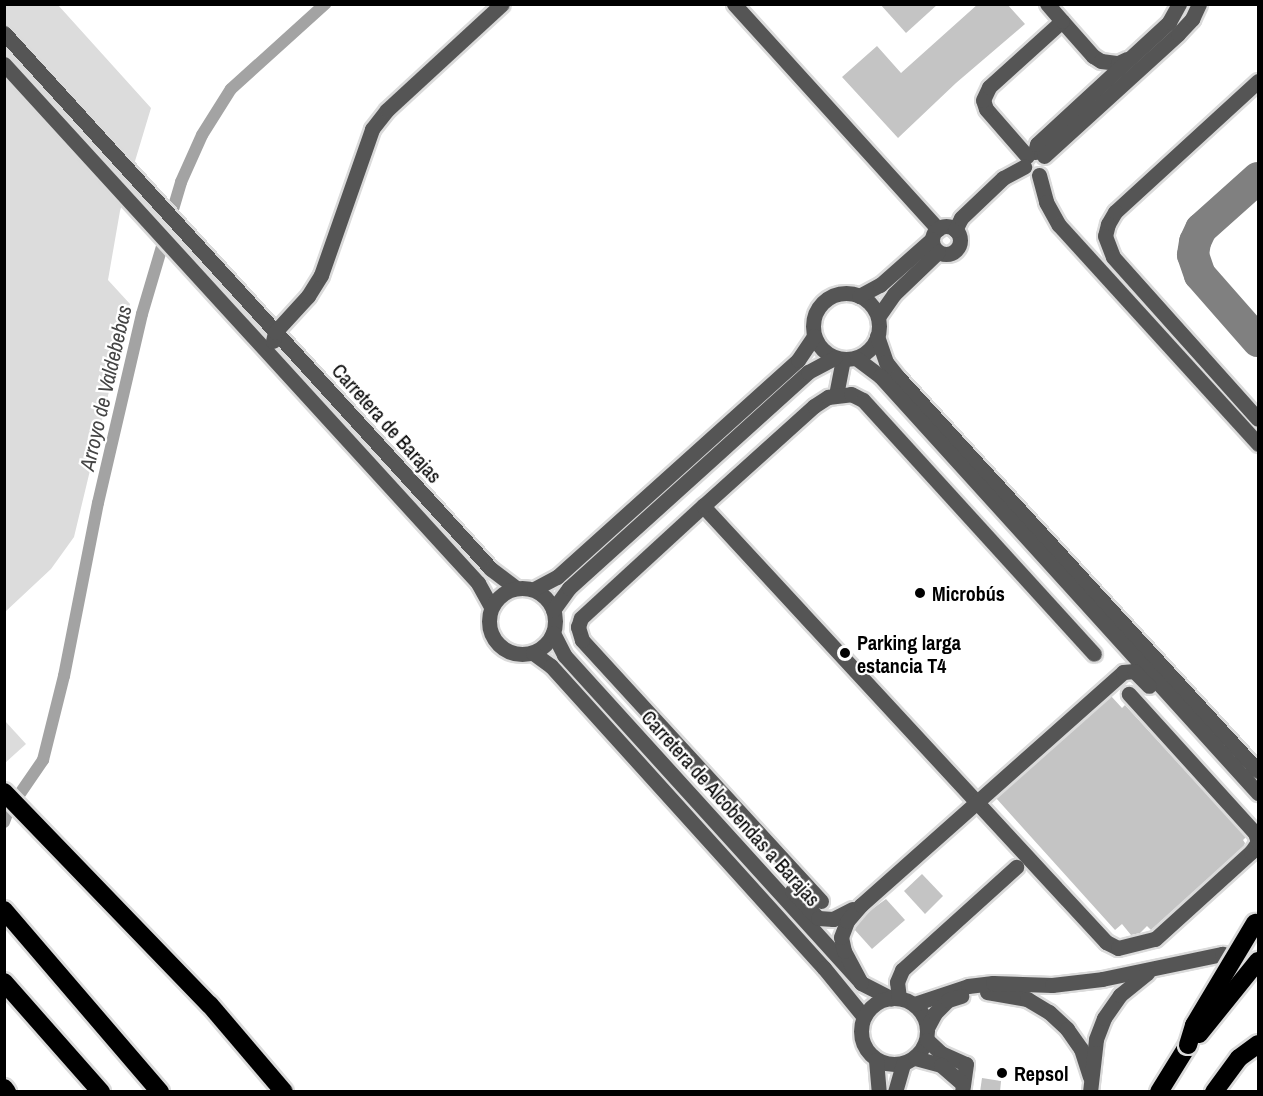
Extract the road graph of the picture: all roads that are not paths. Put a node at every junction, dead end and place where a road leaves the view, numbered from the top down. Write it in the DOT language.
graph roads {
  1 [pos="502,4"];
  2 [pos="735,4"];
  3 [pos="1047,4"];
  4 [pos="1179,4"];
  5 [pos="1199,4"];
  6 [pos="1062,21"];
  7 [pos="4,33"];
  8 [pos="1130,58"];
  9 [pos="4,64"];
  10 [pos="1258,81"];
  11 [pos="1033,158"];
  12 [pos="955,230"];
  13 [pos="936,240"];
  14 [pos="859,296"];
  15 [pos="878,317"];
  16 [pos="275,332"];
  17 [pos="814,336"];
  18 [pos="878,336"];
  19 [pos="270,356"];
  20 [pos="844,359"];
  21 [pos="836,395"];
  22 [pos="1258,418"];
  23 [pos="1258,444"];
  24 [pos="704,506"];
  25 [pos="516,588"];
  26 [pos="534,589"];
  27 [pos="491,606"];
  28 [pos="554,610"];
  29 [pos="553,633"];
  30 [pos="533,653"];
  31 [pos="1094,654"];
  32 [pos="1129,693"];
  33 [pos="1176,702"];
  34 [pos="1258,771"];
  35 [pos="4,792"];
  36 [pos="1258,793"];
  37 [pos="978,802"];
  38 [pos="729,836"];
  39 [pos="1016,867"];
  40 [pos="821,901"];
  41 [pos="861,905"];
  42 [pos="4,910"];
  43 [pos="1257,921"];
  44 [pos="1258,961"];
  45 [pos="1155,968"];
  46 [pos="4,982"];
  47 [pos="861,983"];
  48 [pos="901,1000"];
  49 [pos="864,1017"];
  50 [pos="927,1034"];
  51 [pos="1258,1044"];
  52 [pos="1188,1045"];
  53 [pos="876,1060"];
  54 [pos="909,1061"];
  55 [pos="1090,1084"];
  56 [pos="963,1088"];
  57 [pos="100,1092"];
  58 [pos="160,1092"];
  59 [pos="284,1092"];
  60 [pos="879,1092"];
  61 [pos="896,1092"];
  62 [pos="1160,1092"];
  63 [pos="1214,1092"];
  1 -- 16 [label="street"];
  2 -- 13 [label="street"];
  3 -- 6 [label="street"];
  4 -- 8 [label="street"];
  5 -- 11 [label="street"];
  6 -- 8 [label="street"];
  6 -- 11 [label="street"];
  7 -- 16 [label="street, Carretera de Barajas"];
  8 -- 11 [label="street"];
  9 -- 19 [label="street, Carretera de Barajas"];
  10 -- 22 [label="street"];
  11 -- 12 [label="street"];
  11 -- 23 [label="street"];
  12 -- 13 [label="street"];
  12 -- 13 [label="street"];
  13 -- 14 [label="street"];
  13 -- 15 [label="street"];
  14 -- 15 [label="street"];
  14 -- 17 [label="street"];
  15 -- 18 [label="street"];
  16 -- 19 [label="street"];
  16 -- 25 [label="street, Carretera de Barajas"];
  17 -- 20 [label="street"];
  17 -- 26 [label="street"];
  18 -- 20 [label="street"];
  18 -- 34 [label="street"];
  19 -- 27 [label="street, Carretera de Barajas"];
  20 -- 21 [label="street"];
  20 -- 28 [label="street"];
  20 -- 33 [label="street"];
  21 -- 24 [label="street"];
  21 -- 31 [label="street"];
  24 -- 37 [label="street"];
  24 -- 40 [label="street"];
  25 -- 26 [label="street"];
  25 -- 27 [label="street"];
  26 -- 28 [label="street"];
  27 -- 30 [label="street"];
  28 -- 29 [label="street"];
  29 -- 30 [label="street"];
  29 -- 38 [label="street, Carretera de Alcobendas a Barajas"];
  30 -- 49 [label="street, Carretera de Alcobendas a Barajas"];
  32 -- 37 [label="street"];
  33 -- 36 [label="street"];
  33 -- 37 [label="street"];
  35 -- 59 [label="highway"];
  37 -- 41 [label="street"];
  38 -- 41 [label="street"];
  38 -- 47 [label="street, Carretera de Alcobendas a Barajas"];
  39 -- 48 [label="street"];
  41 -- 47 [label="street"];
  42 -- 58 [label="highway"];
  43 -- 52 [label="highway, bridge"];
  44 -- 45 [label="street"];
  44 -- 52 [label="highway, bridge"];
  45 -- 48 [label="street"];
  45 -- 55 [label="street"];
  46 -- 57 [label="highway"];
  47 -- 48 [label="street, Carretera de Alcobendas a Barajas"];
  48 -- 49 [label="street"];
  48 -- 50 [label="street"];
  49 -- 53 [label="street"];
  50 -- 54 [label="street"];
  50 -- 55 [label="street"];
  50 -- 56 [label="street"];
  51 -- 63 [label="highway"];
  52 -- 62 [label="highway"];
  53 -- 54 [label="street"];
  53 -- 60 [label="street"];
  54 -- 56 [label="street"];
  54 -- 61 [label="street"];
}
